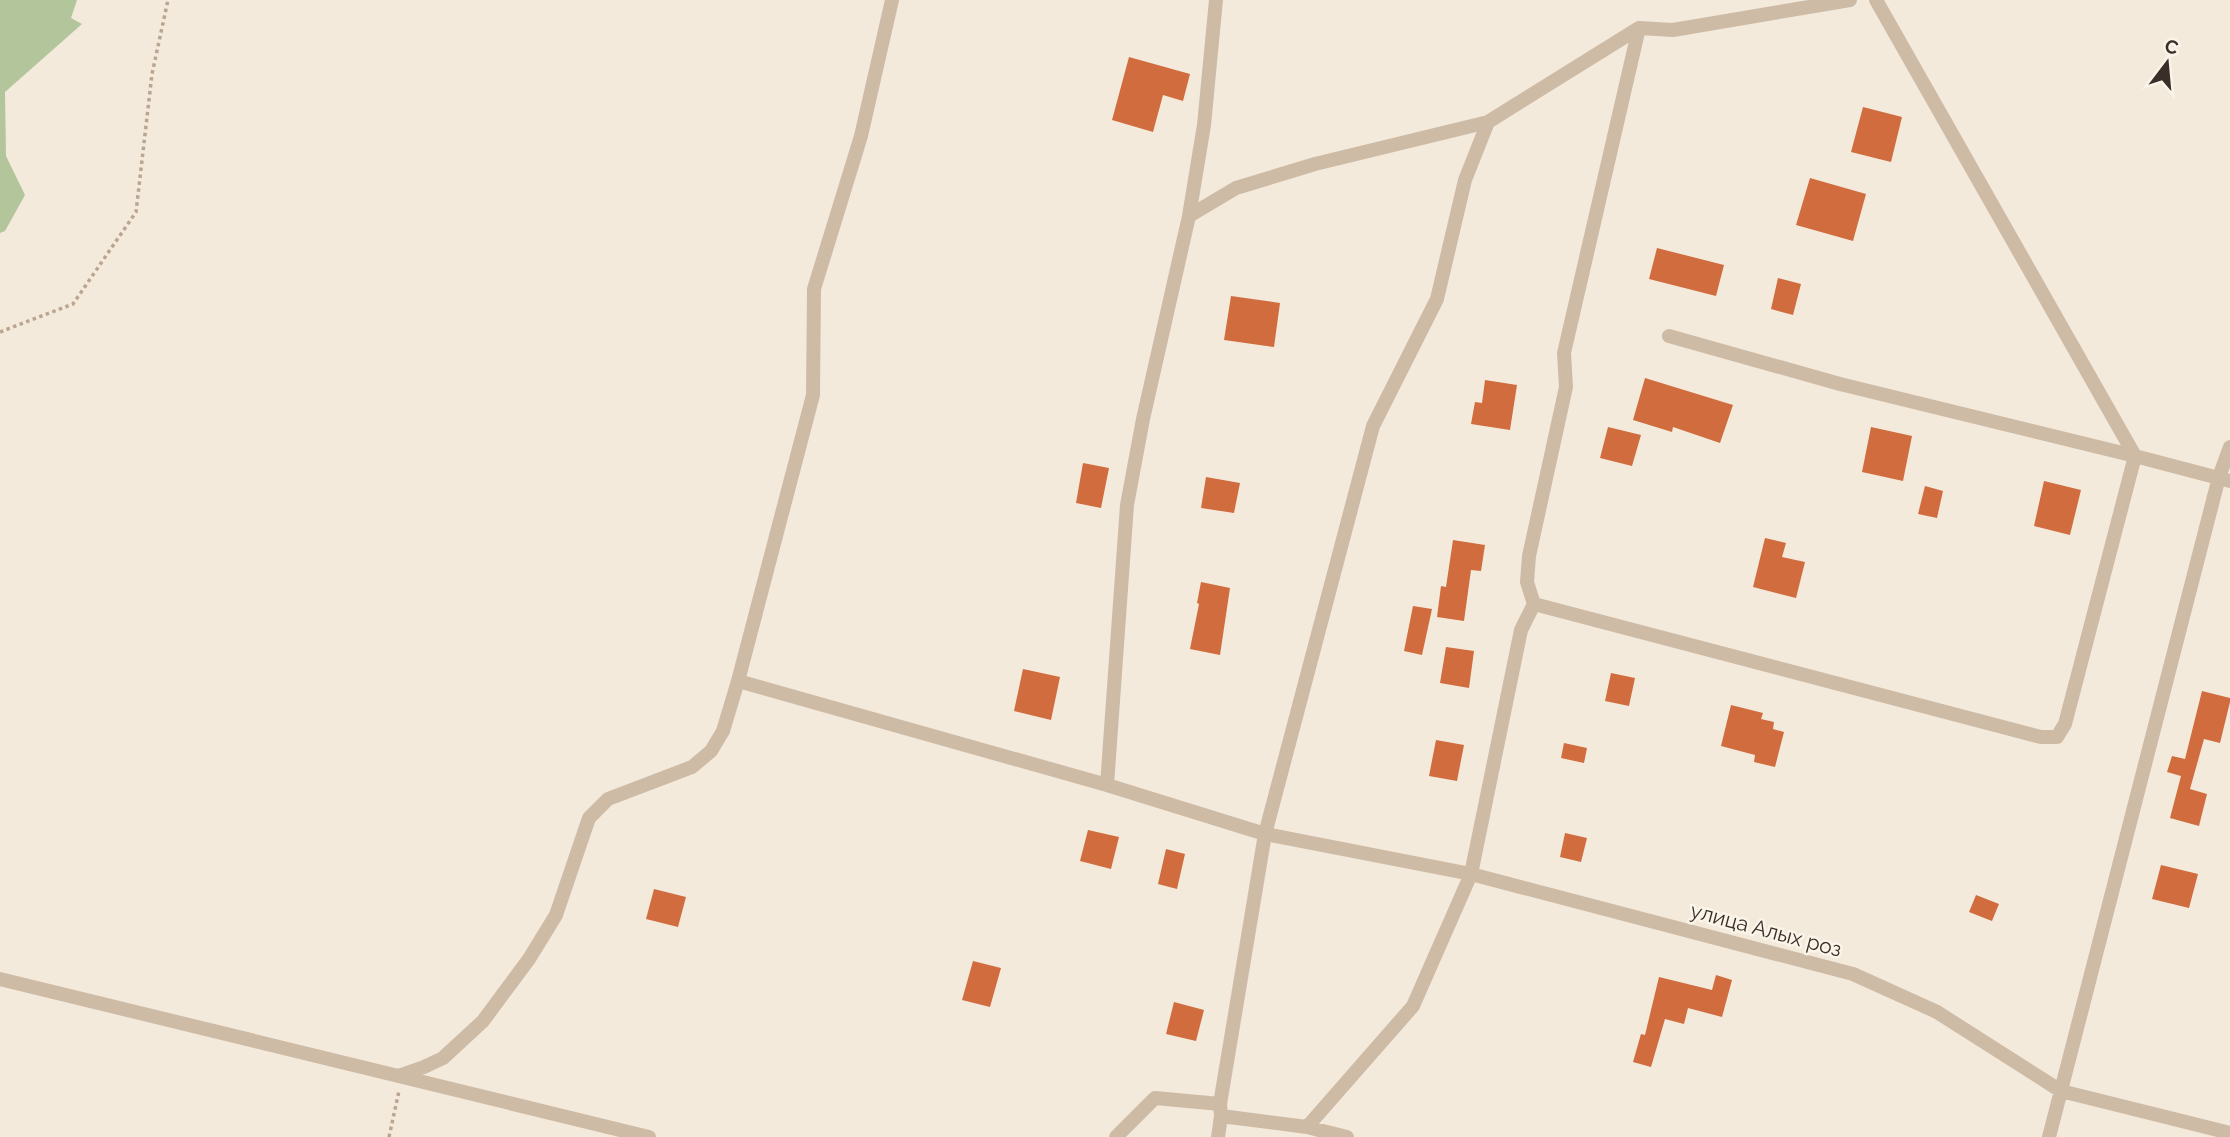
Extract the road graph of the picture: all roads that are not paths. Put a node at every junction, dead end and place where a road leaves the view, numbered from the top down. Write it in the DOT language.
graph roads {
  1 [pos="892,0"];
  2 [pos="1216,0"];
  3 [pos="1850,0"];
  4 [pos="1876,0"];
  5 [pos="1639,28"];
  6 [pos="1488,122"];
  7 [pos="1189,216"];
  8 [pos="1669,336"];
  9 [pos="2230,447"];
  10 [pos="2135,456"];
  11 [pos="2225,479"];
  12 [pos="1534,604"];
  13 [pos="738,681"];
  14 [pos="1107,785"];
  15 [pos="1265,834"];
  16 [pos="1471,874"];
  17 [pos="0,979"];
  18 [pos="400,1076"];
  19 [pos="2061,1091"];
  20 [pos="1221,1110"];
  21 [pos="1307,1127"];
  22 [pos="2230,1133"];
  23 [pos="649,1137"];
  24 [pos="1116,1137"];
  25 [pos="1218,1137"];
  26 [pos="1348,1137"];
  27 [pos="2049,1137"];
  1 -- 13 [label="street"];
  2 -- 7 [label="street"];
  3 -- 5 [label="street"];
  4 -- 10 [label="street"];
  5 -- 6 [label="street"];
  5 -- 12 [label="street"];
  6 -- 7 [label="street"];
  6 -- 15 [label="street"];
  7 -- 14 [label="street"];
  8 -- 10 [label="street"];
  9 -- 11 [label="street"];
  10 -- 11 [label="street"];
  10 -- 12 [label="street"];
  11 -- 19 [label="street"];
  12 -- 16 [label="street"];
  13 -- 14 [label="street, улица Алых роз"];
  13 -- 18 [label="street"];
  14 -- 15 [label="street, улица Алых роз"];
  15 -- 16 [label="street, улица Алых роз"];
  15 -- 20 [label="street"];
  16 -- 19 [label="street, улица Алых роз"];
  16 -- 21 [label="street"];
  17 -- 18 [label="street"];
  18 -- 23 [label="street"];
  19 -- 22 [label="street, улица Алых роз"];
  19 -- 27 [label="street"];
  20 -- 21 [label="street"];
  20 -- 24 [label="street"];
  20 -- 25 [label="street"];
  21 -- 26 [label="street"];
}
